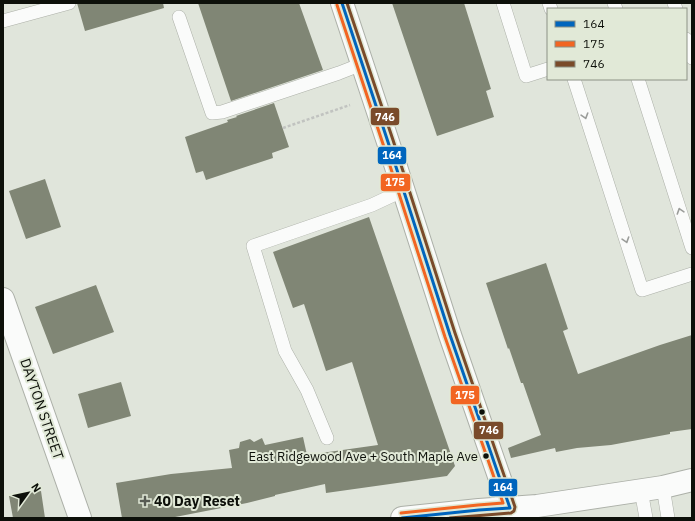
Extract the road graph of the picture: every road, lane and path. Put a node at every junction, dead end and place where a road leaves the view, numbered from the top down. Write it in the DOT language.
graph roads {
  1 [pos="69,3"];
  2 [pos="342,3"];
  3 [pos="502,3"];
  4 [pos="179,17"];
  5 [pos="3,21"];
  6 [pos="687,42"];
  7 [pos="692,58"];
  8 [pos="362,64"];
  9 [pos="547,69"];
  10 [pos="574,80"];
  11 [pos="638,80"];
  12 [pos="350,104"];
  13 [pos="283,128"];
  14 [pos="404,190"];
  15 [pos="692,248"];
  16 [pos="692,274"];
  17 [pos="3,299"];
  18 [pos="327,438"];
  19 [pos="692,480"];
  20 [pos="663,487"];
  21 [pos="641,490"];
  22 [pos="511,513"];
  23 [pos="80,518"];
  24 [pos="402,518"];
  25 [pos="646,518"];
  26 [pos="668,518"];
  1 -- 5 [label="lane"];
  2 -- 8 [label="street"];
  3 -- 9 [label="lane"];
  4 -- 8 [label="lane"];
  6 -- 7 [label="lane"];
  8 -- 14 [label="street"];
  10 -- 16 [label="lane, one-way"];
  15 -- 11 [label="lane, one-way"];
  12 -- 13 [label="path"];
  14 -- 18 [label="lane"];
  14 -- 22 [label="street"];
  17 -- 23 [label="street, DAYTON STREET"];
  19 -- 20 [label="street"];
  20 -- 21 [label="street"];
  20 -- 26 [label="lane"];
  21 -- 22 [label="street"];
  21 -- 25 [label="lane"];
  22 -- 24 [label="street"];
}
